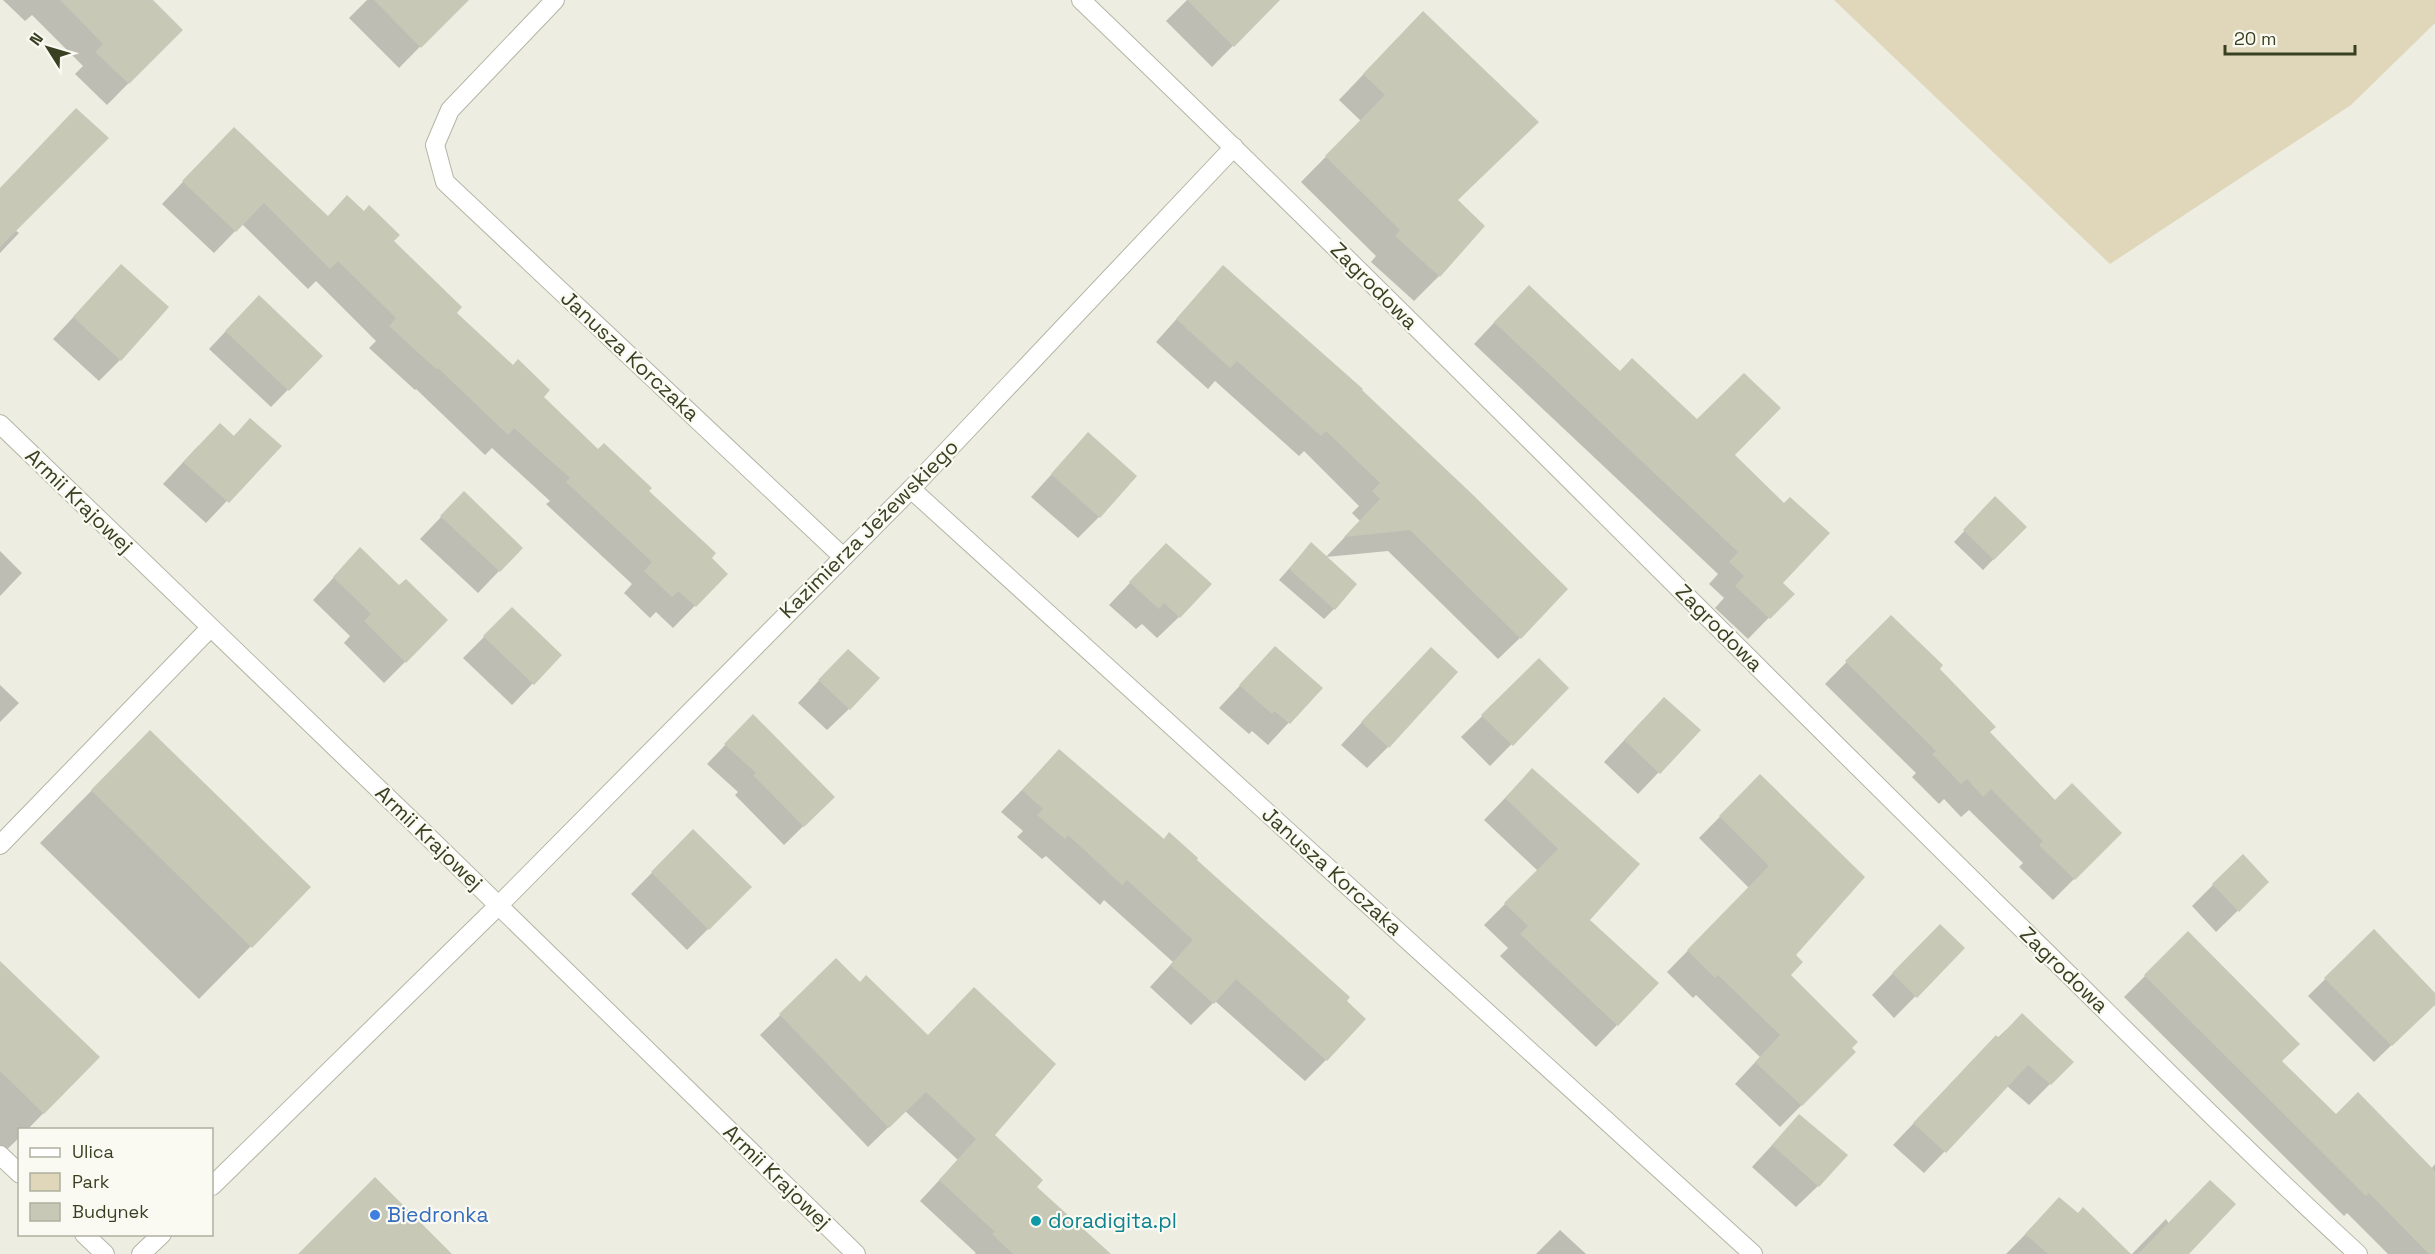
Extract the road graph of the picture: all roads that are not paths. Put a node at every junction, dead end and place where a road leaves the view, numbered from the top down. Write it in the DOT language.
graph roads {
  1 [pos="555,0"];
  2 [pos="1081,0"];
  3 [pos="1234,147"];
  4 [pos="0,424"];
  5 [pos="911,489"];
  6 [pos="842,556"];
  7 [pos="210,628"];
  8 [pos="0,845"];
  9 [pos="498,906"];
  10 [pos="0,1155"];
  11 [pos="18,1172"];
  12 [pos="213,1185"];
  13 [pos="86,1236"];
  14 [pos="160,1236"];
  15 [pos="105,1254"];
  16 [pos="141,1254"];
  17 [pos="856,1254"];
  18 [pos="1754,1254"];
  19 [pos="2358,1254"];
  1 -- 6 [label="street, Janusza Korczaka"];
  2 -- 3 [label="street, Zagrodowa"];
  3 -- 5 [label="street, Kazimierza Jeżewskiego"];
  3 -- 19 [label="street, Zagrodowa"];
  4 -- 7 [label="street, Armii Krajowej"];
  5 -- 6 [label="street, Kazimierza Jeżewskiego"];
  5 -- 18 [label="street, Janusza Korczaka"];
  6 -- 9 [label="street, Kazimierza Jeżewskiego"];
  7 -- 8 [label="street"];
  7 -- 9 [label="street, Armii Krajowej"];
  9 -- 12 [label="street, Kazimierza Jeżewskiego"];
  9 -- 17 [label="street, Armii Krajowej"];
  10 -- 11 [label="street"];
  13 -- 15 [label="street"];
  14 -- 16 [label="street"];
}
